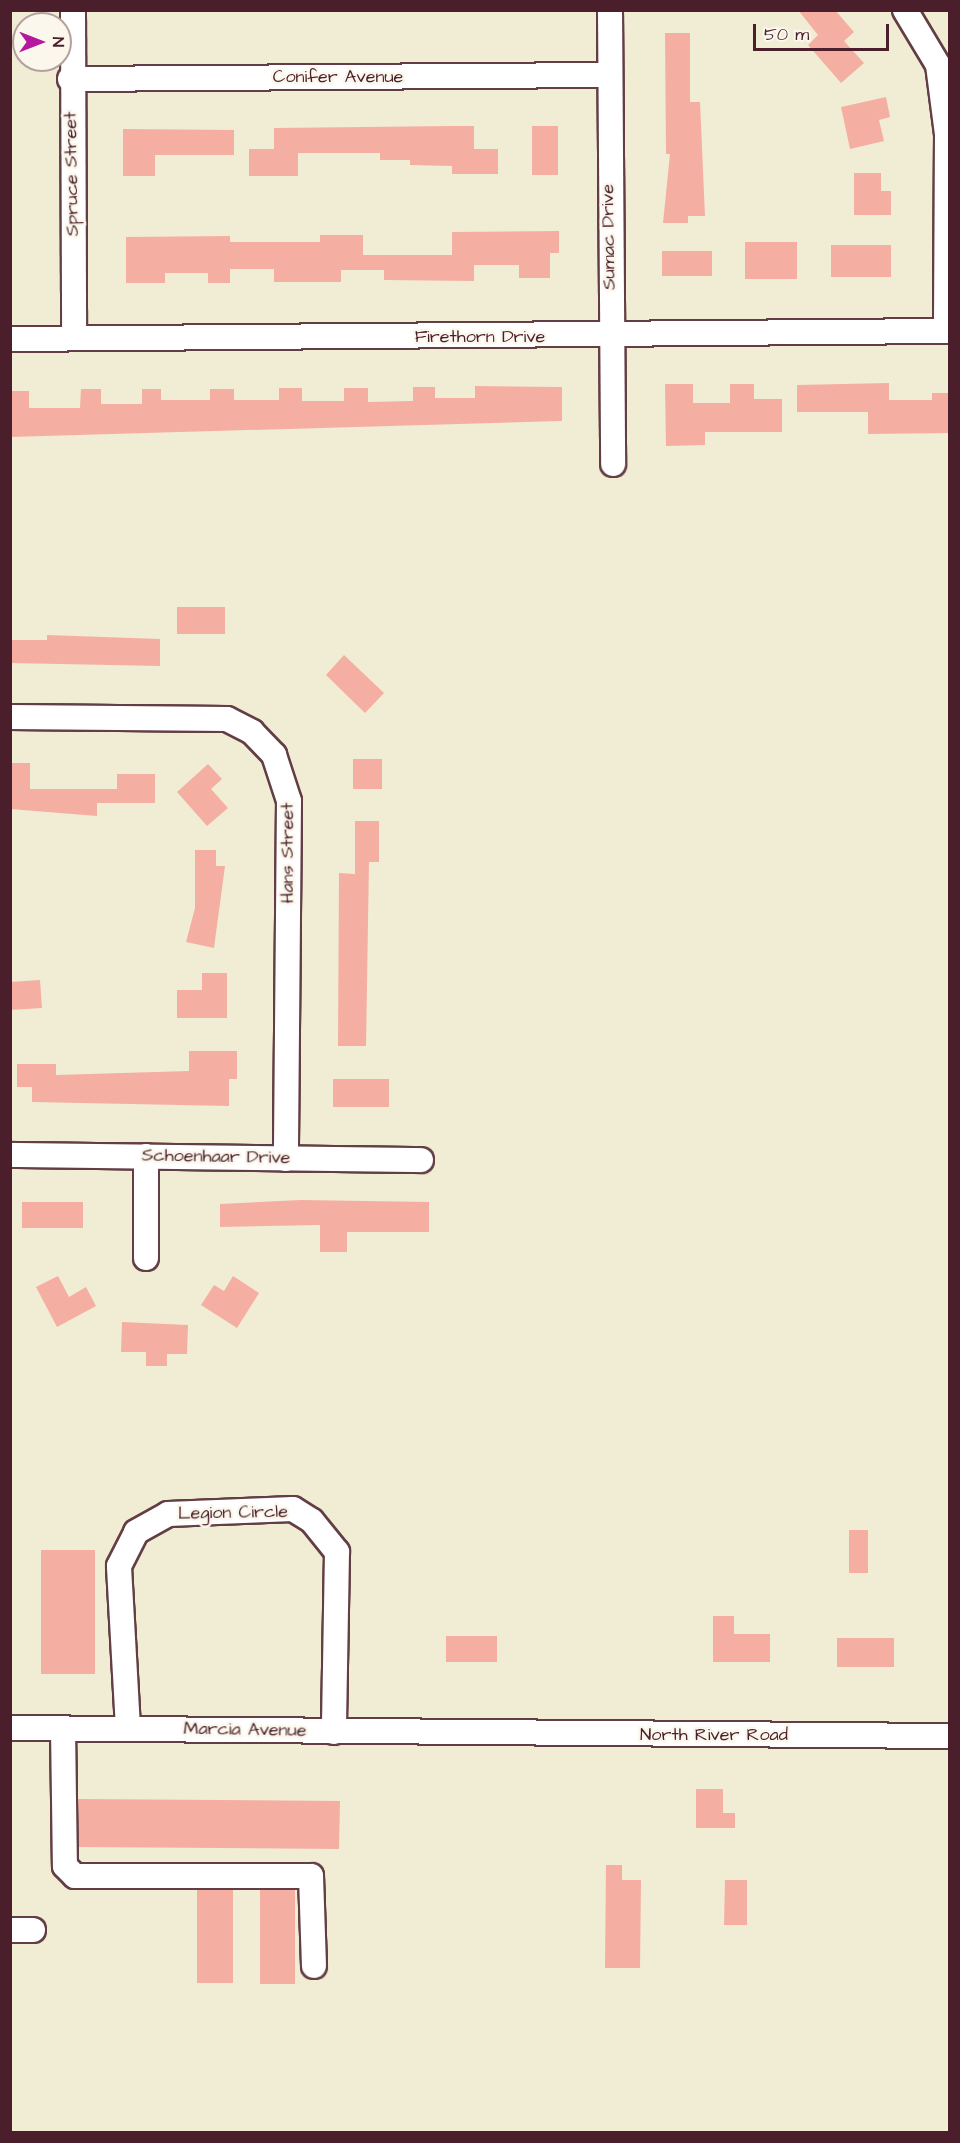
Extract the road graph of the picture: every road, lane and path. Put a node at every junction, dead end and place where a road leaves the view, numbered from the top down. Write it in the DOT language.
graph roads {
  1 [pos="73,10"];
  2 [pos="610,10"];
  3 [pos="905,10"];
  4 [pos="607,75"];
  5 [pos="70,79"];
  6 [pos="948,331"];
  7 [pos="610,336"];
  8 [pos="74,338"];
  9 [pos="10,339"];
  10 [pos="613,464"];
  11 [pos="10,717"];
  12 [pos="10,1155"];
  13 [pos="146,1156"];
  14 [pos="286,1159"];
  15 [pos="421,1160"];
  16 [pos="146,1258"];
  17 [pos="10,1728"];
  18 [pos="63,1728"];
  19 [pos="128,1728"];
  20 [pos="334,1732"];
  21 [pos="479,1735"];
  22 [pos="950,1736"];
  23 [pos="314,1966"];
  1 -- 5 [label="street, Spruce Street"];
  2 -- 4 [label="street, Sumac Drive"];
  3 -- 6 [label="street"];
  4 -- 5 [label="street, Conifer Avenue"];
  4 -- 7 [label="street, Sumac Drive"];
  5 -- 8 [label="street, Spruce Street"];
  6 -- 7 [label="street, Firethorn Drive"];
  7 -- 8 [label="street, Firethorn Drive"];
  7 -- 10 [label="street, Sumac Drive"];
  8 -- 9 [label="street, Firethorn Drive"];
  11 -- 14 [label="street, Hans Street"];
  12 -- 13 [label="street, Schoenhaar Drive"];
  13 -- 14 [label="street, Schoenhaar Drive"];
  13 -- 16 [label="street"];
  14 -- 15 [label="street, Schoenhaar Drive"];
  17 -- 18 [label="street, Marcia Avenue"];
  18 -- 19 [label="street, Marcia Avenue"];
  18 -- 23 [label="street"];
  19 -- 20 [label="street, Marcia Avenue"];
  19 -- 20 [label="street, Legion Circle"];
  20 -- 21 [label="street, Marcia Avenue"];
  21 -- 22 [label="street, North River Road"];
}
